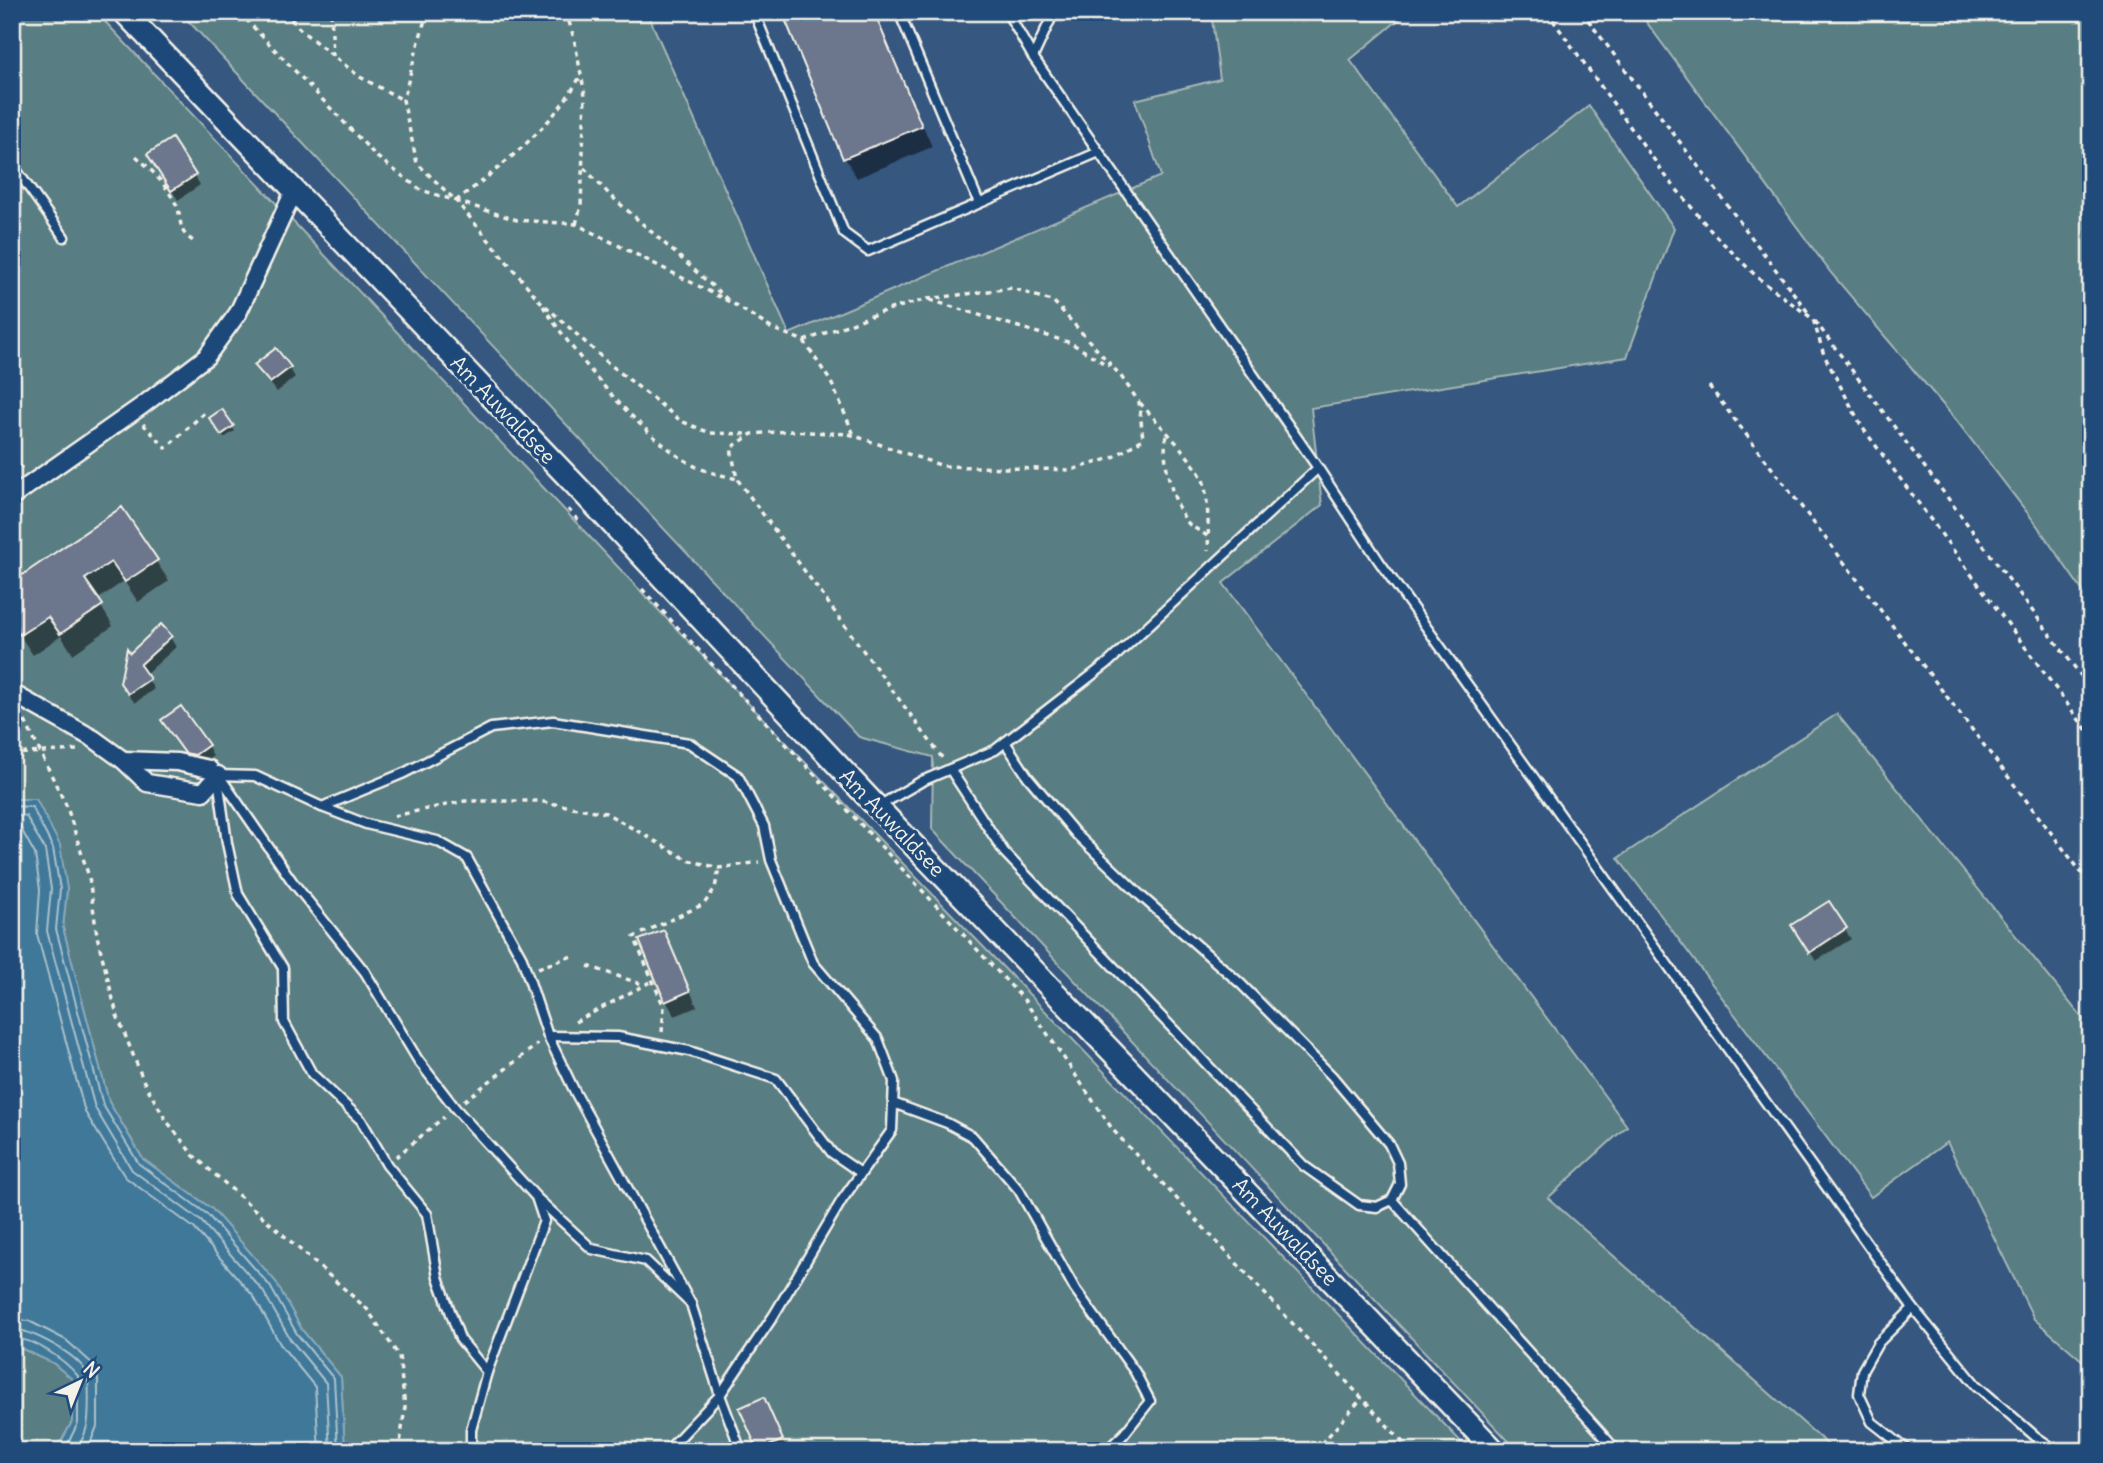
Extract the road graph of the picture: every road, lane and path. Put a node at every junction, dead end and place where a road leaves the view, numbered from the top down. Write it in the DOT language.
graph roads {
  1 [pos="124,12"];
  2 [pos="239,12"];
  3 [pos="284,12"];
  4 [pos="331,12"];
  5 [pos="427,12"];
  6 [pos="536,12"];
  7 [pos="566,12"];
  8 [pos="754,12"];
  9 [pos="899,12"];
  10 [pos="1007,12"];
  11 [pos="1054,12"];
  12 [pos="1547,12"];
  13 [pos="1582,12"];
  14 [pos="568,18"];
  15 [pos="333,56"];
  16 [pos="1033,57"];
  17 [pos="581,75"];
  18 [pos="403,100"];
  19 [pos="1099,152"];
  20 [pos="136,156"];
  21 [pos="12,164"];
  22 [pos="583,168"];
  23 [pos="294,191"];
  24 [pos="456,201"];
  25 [pos="979,203"];
  26 [pos="576,224"];
  27 [pos="64,237"];
  28 [pos="195,242"];
  29 [pos="928,299"];
  30 [pos="539,300"];
  31 [pos="732,303"];
  32 [pos="1813,319"];
  33 [pos="804,341"];
  34 [pos="1120,375"];
  35 [pos="1709,386"];
  36 [pos="1139,401"];
  37 [pos="132,412"];
  38 [pos="204,413"];
  39 [pos="752,434"];
  40 [pos="1167,435"];
  41 [pos="854,436"];
  42 [pos="1318,468"];
  43 [pos="737,479"];
  44 [pos="12,497"];
  45 [pos="561,502"];
  46 [pos="583,525"];
  47 [pos="1209,537"];
  48 [pos="1205,573"];
  49 [pos="638,584"];
  50 [pos="2091,689"];
  51 [pos="13,694"];
  52 [pos="2091,736"];
  53 [pos="94,740"];
  54 [pos="1005,742"];
  55 [pos="40,753"];
  56 [pos="12,754"];
  57 [pos="123,760"];
  58 [pos="950,769"];
  59 [pos="214,772"];
  60 [pos="322,807"];
  61 [pos="877,807"];
  62 [pos="366,824"];
  63 [pos="771,860"];
  64 [pos="719,868"];
  65 [pos="2091,885"];
  66 [pos="575,955"];
  67 [pos="588,966"];
  68 [pos="527,972"];
  69 [pos="652,981"];
  70 [pos="644,985"];
  71 [pos="548,1036"];
  72 [pos="660,1045"];
  73 [pos="893,1103"];
  74 [pos="455,1108"];
  75 [pos="387,1165"];
  76 [pos="861,1173"];
  77 [pos="536,1197"];
  78 [pos="1392,1200"];
  79 [pos="691,1304"];
  80 [pos="1913,1308"];
  81 [pos="487,1372"];
  82 [pos="720,1395"];
  83 [pos="1362,1398"];
  84 [pos="399,1451"];
  85 [pos="471,1451"];
  86 [pos="667,1451"];
  87 [pos="741,1451"];
  88 [pos="1107,1451"];
  89 [pos="1315,1451"];
  90 [pos="1410,1451"];
  91 [pos="1495,1451"];
  92 [pos="1617,1451"];
  93 [pos="1909,1451"];
  94 [pos="2057,1451"];
  1 -- 23 [label="street, Am Auwaldsee"];
  2 -- 24 [label="path"];
  3 -- 15 [label="path"];
  4 -- 15 [label="path"];
  5 -- 18 [label="path"];
  6 -- 14 [label="path"];
  7 -- 14 [label="path"];
  8 -- 25 [label="lane"];
  9 -- 25 [label="lane"];
  10 -- 16 [label="lane"];
  11 -- 16 [label="lane"];
  12 -- 32 [label="path"];
  13 -- 32 [label="path"];
  14 -- 17 [label="path"];
  15 -- 18 [label="path"];
  16 -- 19 [label="lane"];
  17 -- 22 [label="path"];
  17 -- 24 [label="path"];
  18 -- 24 [label="path"];
  19 -- 25 [label="lane"];
  19 -- 42 [label="lane"];
  20 -- 28 [label="path"];
  21 -- 27 [label="lane"];
  22 -- 26 [label="path"];
  22 -- 31 [label="path"];
  23 -- 37 [label="street"];
  23 -- 61 [label="street, Am Auwaldsee"];
  24 -- 26 [label="path"];
  24 -- 30 [label="path"];
  26 -- 31 [label="path"];
  29 -- 33 [label="path"];
  29 -- 34 [label="path"];
  29 -- 34 [label="path"];
  30 -- 39 [label="path"];
  30 -- 43 [label="path"];
  31 -- 33 [label="path"];
  32 -- 50 [label="path"];
  32 -- 52 [label="path"];
  33 -- 41 [label="path"];
  34 -- 36 [label="path"];
  35 -- 65 [label="path"];
  36 -- 40 [label="path"];
  36 -- 41 [label="path"];
  37 -- 38 [label="path"];
  37 -- 44 [label="street"];
  39 -- 41 [label="path"];
  39 -- 43 [label="path"];
  40 -- 47 [label="path"];
  40 -- 47 [label="path"];
  42 -- 48 [label="lane"];
  42 -- 80 [label="lane"];
  43 -- 58 [label="path"];
  45 -- 46 [label="path"];
  47 -- 48 [label="path"];
  48 -- 54 [label="lane"];
  49 -- 83 [label="path"];
  51 -- 53 [label="street"];
  51 -- 55 [label="path"];
  53 -- 55 [label="path"];
  53 -- 57 [label="street"];
  54 -- 58 [label="lane"];
  54 -- 78 [label="lane"];
  55 -- 56 [label="path"];
  55 -- 84 [label="path"];
  57 -- 59 [label="street"];
  57 -- 59 [label="street"];
  58 -- 61 [label="lane"];
  58 -- 78 [label="lane"];
  59 -- 60 [label="lane"];
  59 -- 74 [label="lane"];
  59 -- 75 [label="lane"];
  60 -- 62 [label="lane"];
  60 -- 63 [label="lane"];
  61 -- 91 [label="street, Am Auwaldsee"];
  62 -- 64 [label="path"];
  62 -- 68 [label="lane"];
  63 -- 64 [label="path"];
  63 -- 73 [label="lane"];
  64 -- 69 [label="path"];
  66 -- 68 [label="path"];
  67 -- 70 [label="path"];
  68 -- 71 [label="lane"];
  69 -- 70 [label="path"];
  69 -- 72 [label="path"];
  70 -- 71 [label="path"];
  71 -- 72 [label="lane"];
  71 -- 74 [label="path"];
  71 -- 79 [label="lane"];
  72 -- 76 [label="lane"];
  73 -- 76 [label="lane"];
  73 -- 88 [label="lane"];
  74 -- 75 [label="path"];
  74 -- 77 [label="lane"];
  75 -- 81 [label="lane"];
  76 -- 82 [label="lane"];
  77 -- 79 [label="lane"];
  77 -- 81 [label="lane"];
  78 -- 92 [label="lane"];
  79 -- 82 [label="lane"];
  80 -- 93 [label="lane"];
  80 -- 94 [label="lane"];
  81 -- 85 [label="lane"];
  82 -- 86 [label="lane"];
  82 -- 87 [label="lane"];
  83 -- 89 [label="path"];
  83 -- 90 [label="path"];
}
